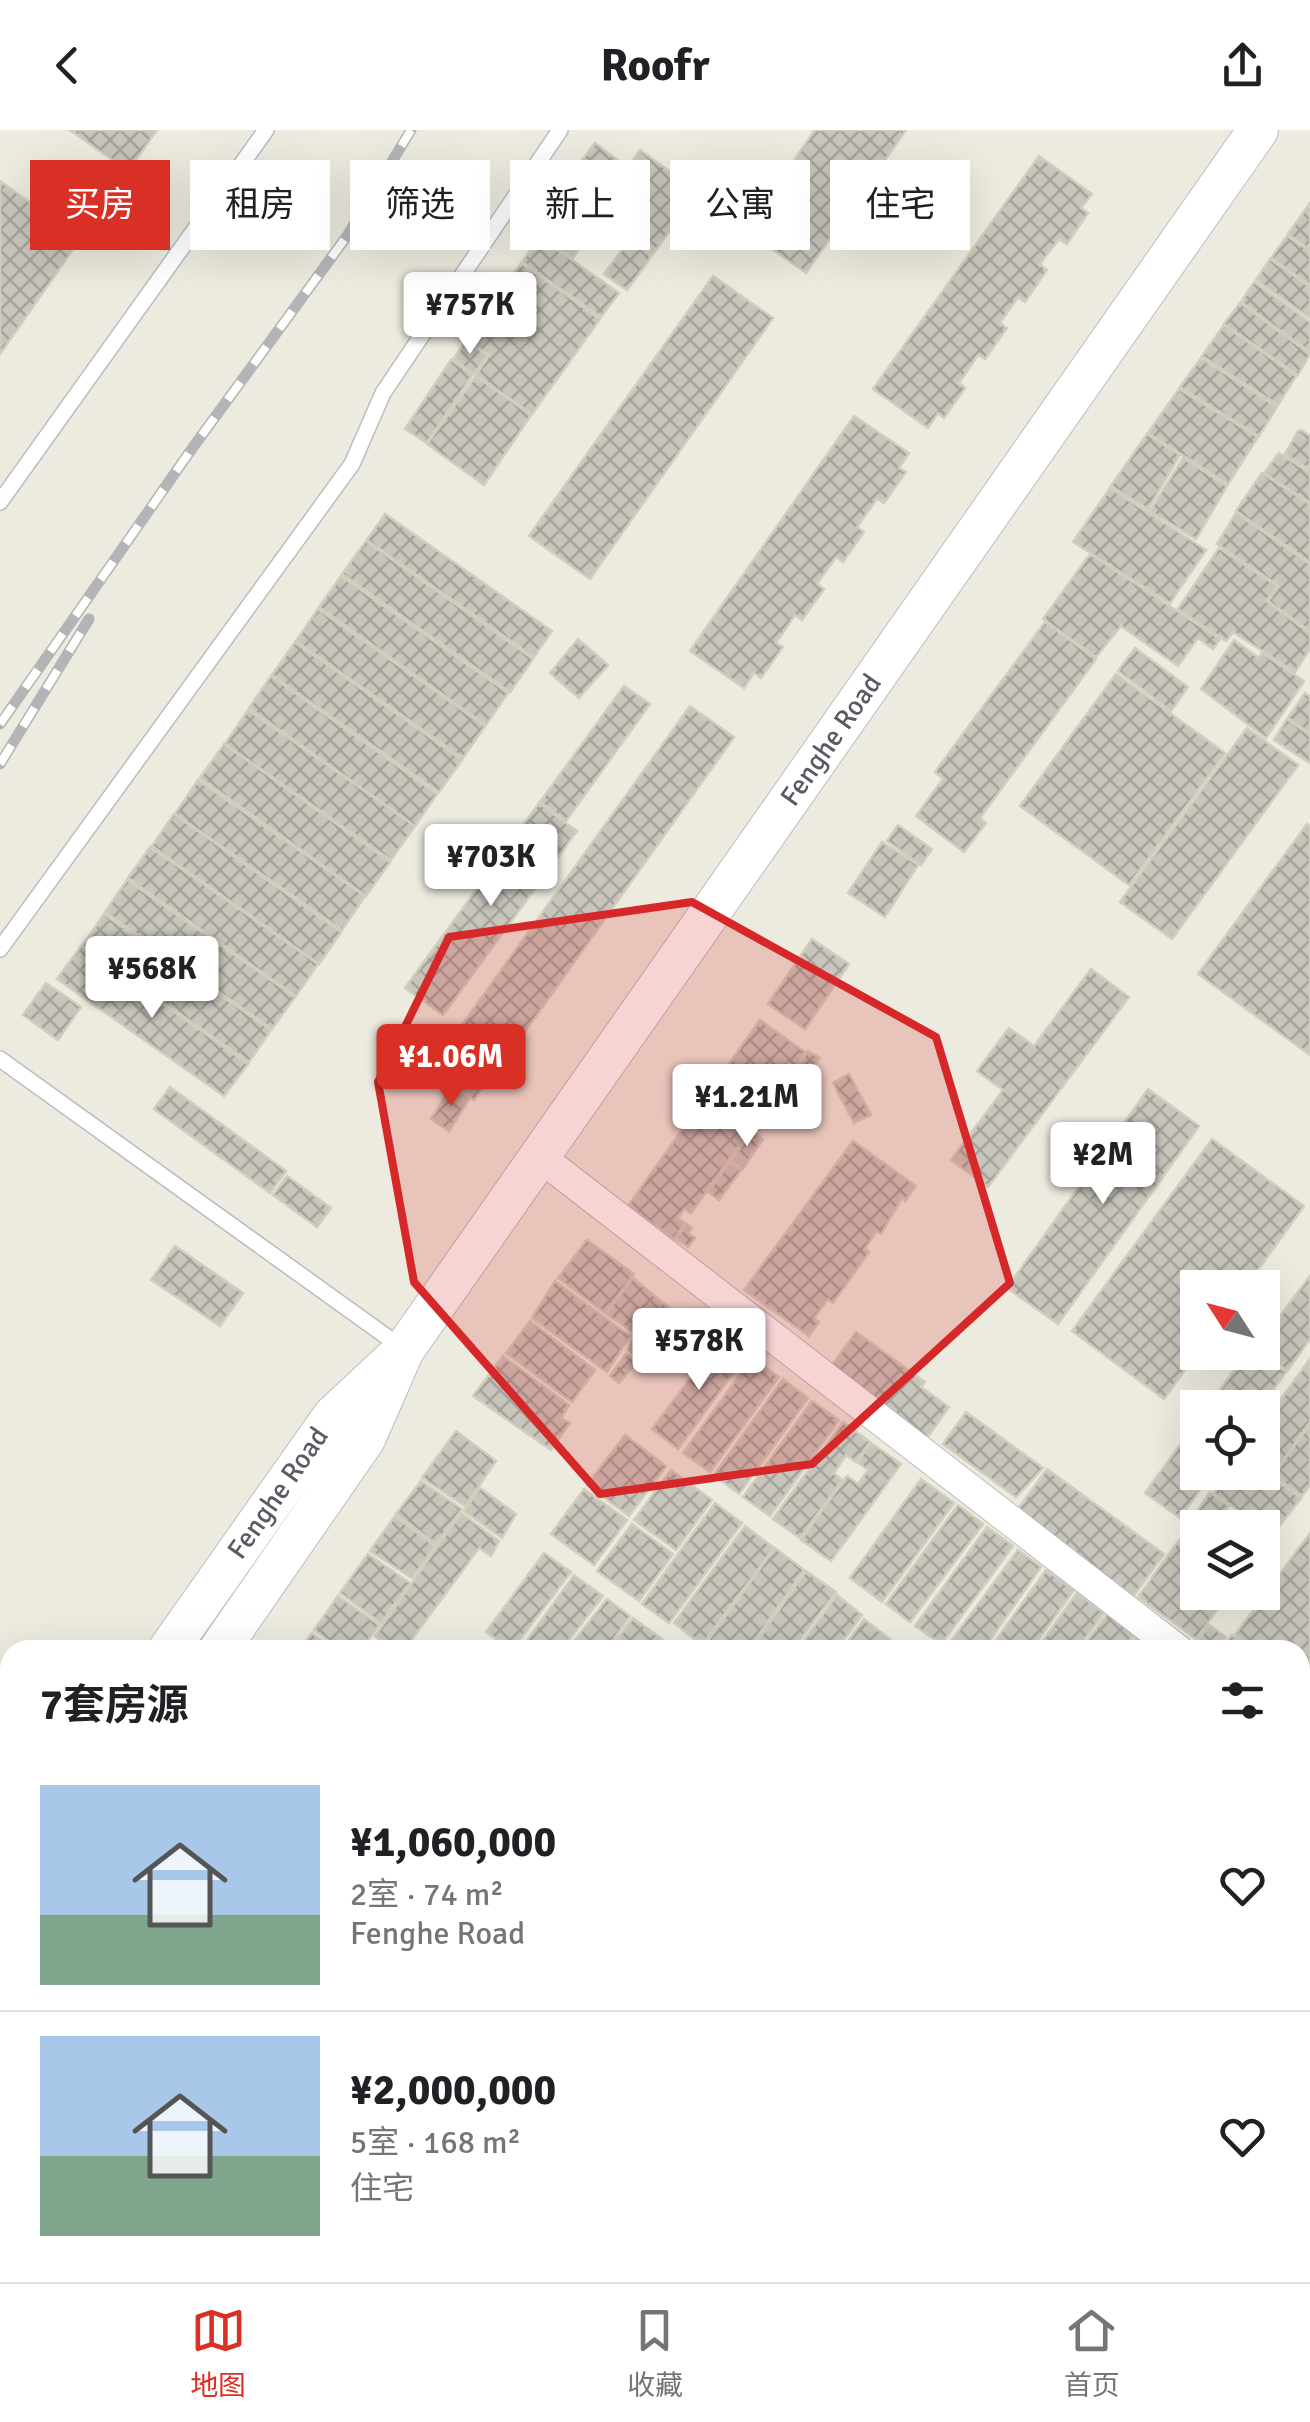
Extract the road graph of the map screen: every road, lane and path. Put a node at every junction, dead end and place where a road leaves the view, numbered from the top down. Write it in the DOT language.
graph roads {
  1 [pos="266,130"];
  2 [pos="560,130"];
  3 [pos="1258,130"];
  4 [pos="0,502"];
  5 [pos="0,948"];
  6 [pos="0,1059"];
  7 [pos="540,1157"];
  8 [pos="404,1350"];
  9 [pos="175,1640"];
  10 [pos="226,1640"];
  11 [pos="1165,1640"];
  1 -- 4 [label="lane"];
  2 -- 5 [label="lane"];
  3 -- 7 [label="main road, Fenghe Road"];
  6 -- 8 [label="lane"];
  7 -- 8 [label="main road, Fenghe Road"];
  7 -- 11 [label="street"];
  8 -- 9 [label="main road, Fenghe Road"];
  8 -- 10 [label="main road, Fenghe Road"];
}
